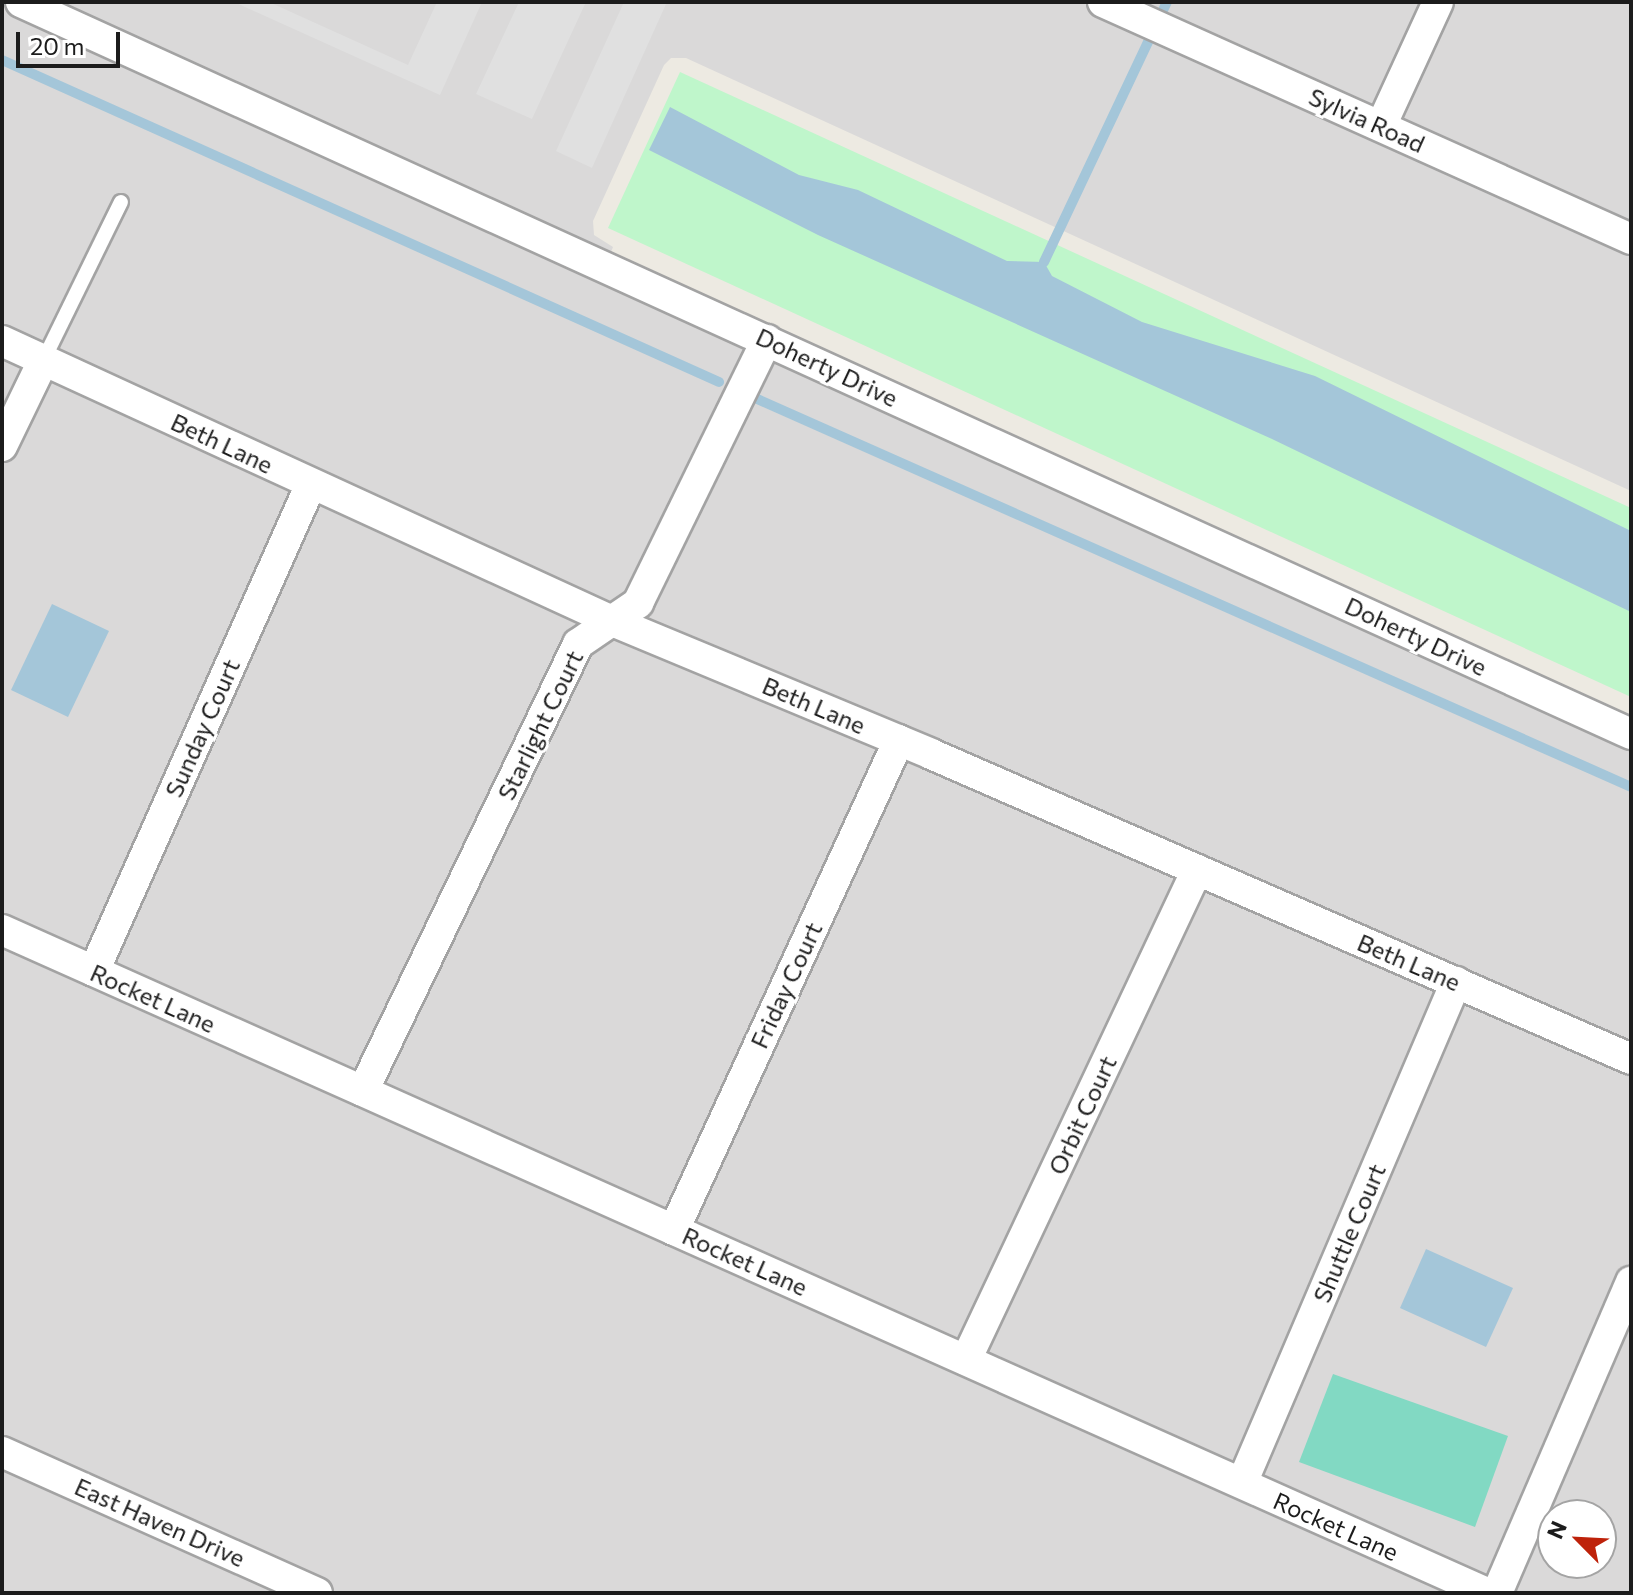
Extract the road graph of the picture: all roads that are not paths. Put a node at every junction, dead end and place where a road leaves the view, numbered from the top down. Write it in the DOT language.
graph roads {
  1 [pos="21,2"];
  2 [pos="1103,2"];
  3 [pos="1438,2"];
  4 [pos="1381,126"];
  5 [pos="121,202"];
  6 [pos="1631,239"];
  7 [pos="767,340"];
  8 [pos="2,341"];
  9 [pos="43,361"];
  10 [pos="2,446"];
  11 [pos="311,484"];
  12 [pos="612,621"];
  13 [pos="1631,734"];
  14 [pos="899,740"];
  15 [pos="1197,870"];
  16 [pos="2,930"];
  17 [pos="94,971"];
  18 [pos="1456,982"];
  19 [pos="1631,1059"];
  20 [pos="363,1091"];
  21 [pos="674,1230"];
  22 [pos="1631,1282"];
  23 [pos="966,1360"];
  24 [pos="2,1452"];
  25 [pos="1242,1483"];
  26 [pos="317,1593"];
  27 [pos="1487,1593"];
  28 [pos="1497,1593"];
  1 -- 7 [label="street, Doherty Drive"];
  2 -- 4 [label="street, Sylvia Road"];
  3 -- 4 [label="street"];
  4 -- 6 [label="street, Sylvia Road"];
  5 -- 9 [label="lane"];
  7 -- 12 [label="street, Starlight Court"];
  7 -- 13 [label="street, Doherty Drive"];
  8 -- 9 [label="street, Beth Lane"];
  9 -- 10 [label="street"];
  9 -- 11 [label="street, Beth Lane"];
  11 -- 12 [label="street, Beth Lane"];
  11 -- 17 [label="street, Sunday Court"];
  12 -- 14 [label="street, Beth Lane"];
  12 -- 20 [label="street, Starlight Court"];
  14 -- 15 [label="street, Beth Lane"];
  14 -- 21 [label="street, Friday Court"];
  15 -- 18 [label="street, Beth Lane"];
  15 -- 23 [label="street, Orbit Court"];
  16 -- 17 [label="street, Rocket Lane"];
  17 -- 20 [label="street, Rocket Lane"];
  18 -- 19 [label="street, Beth Lane"];
  18 -- 25 [label="street, Shuttle Court"];
  20 -- 21 [label="street, Rocket Lane"];
  21 -- 23 [label="street, Rocket Lane"];
  22 -- 28 [label="street"];
  23 -- 25 [label="street, Rocket Lane"];
  24 -- 26 [label="street, East Haven Drive"];
  25 -- 27 [label="street, Rocket Lane"];
}
